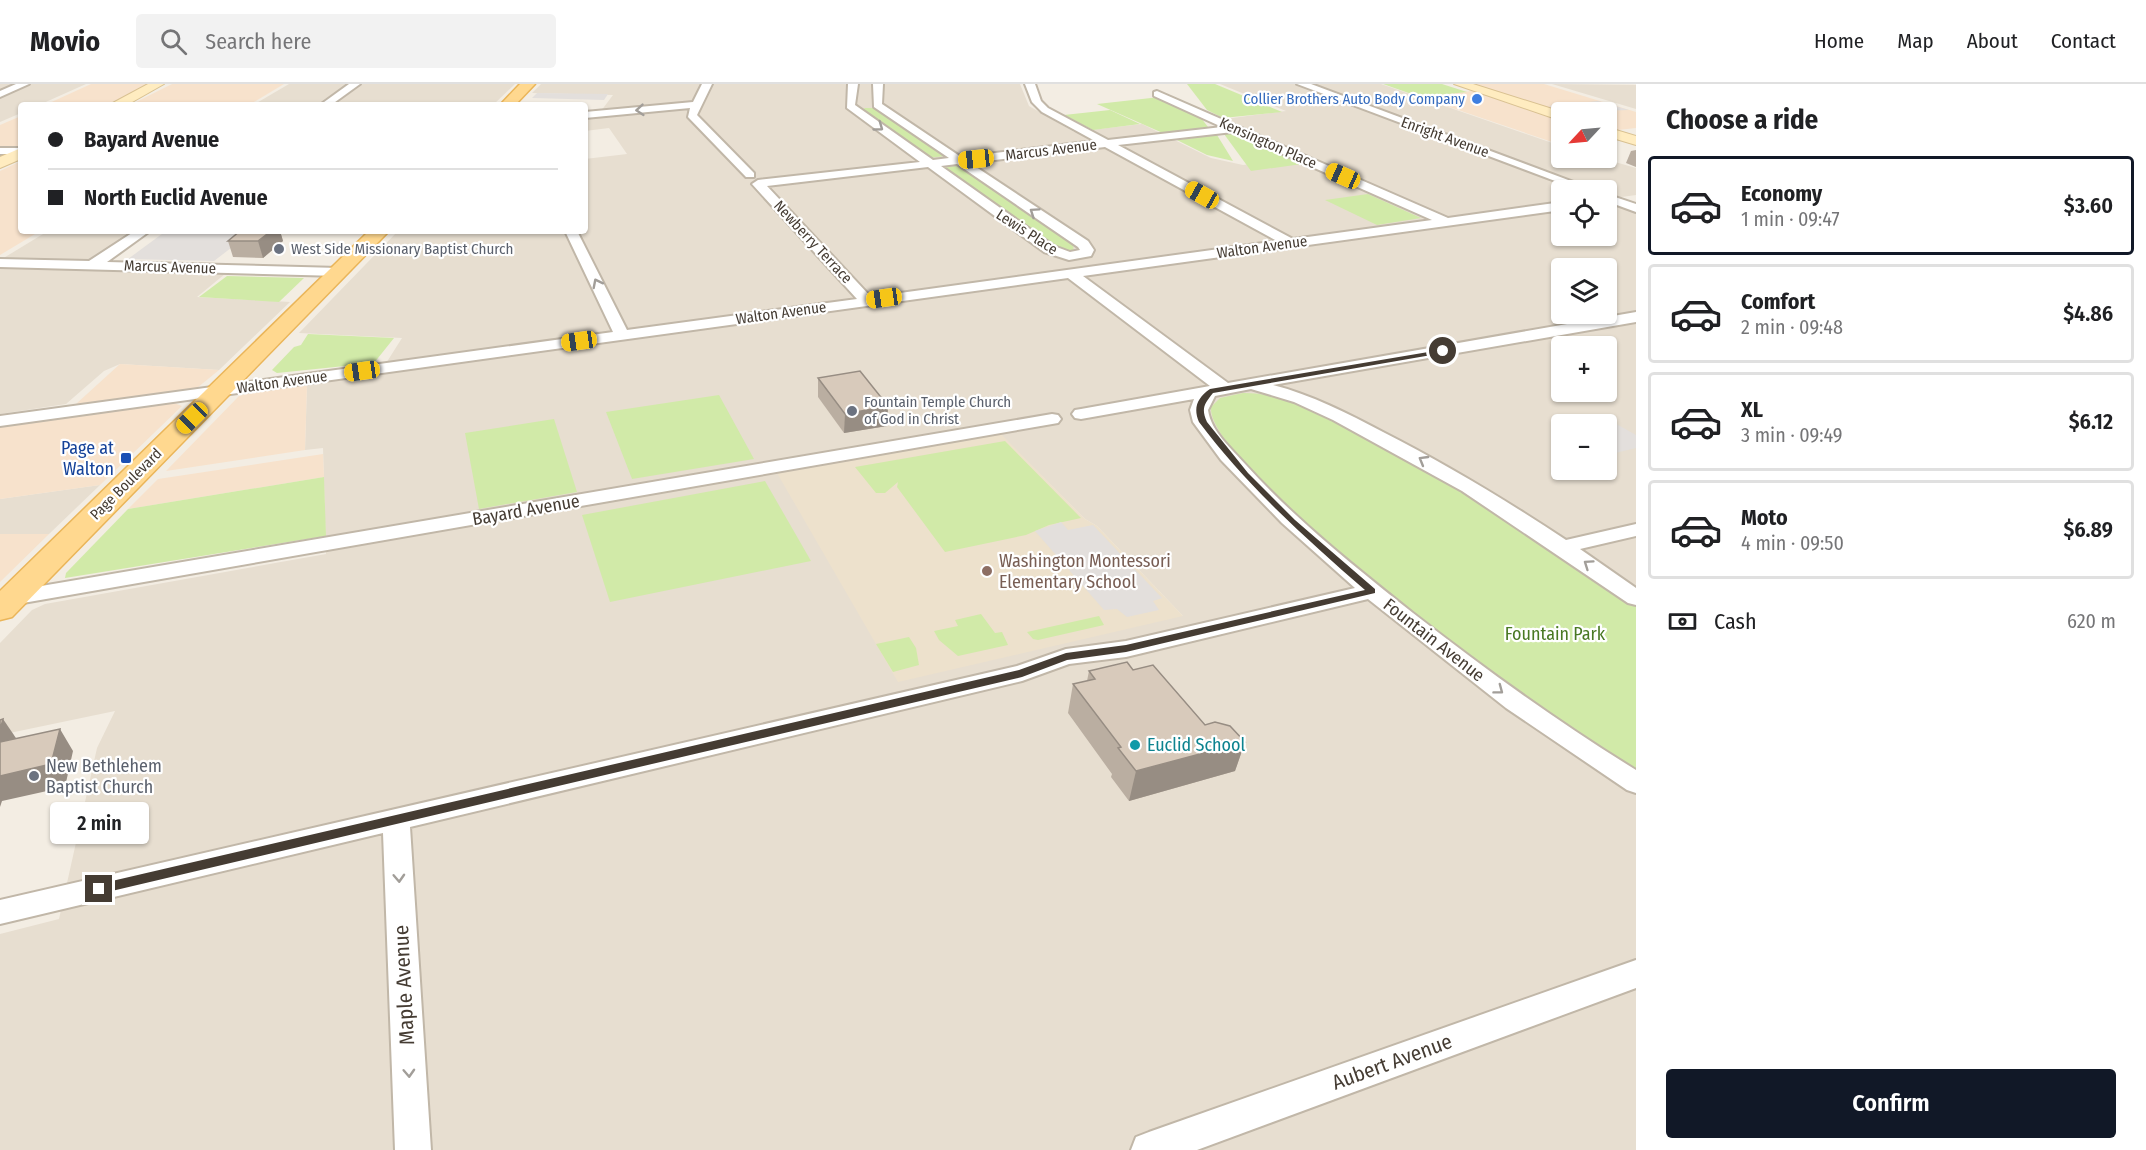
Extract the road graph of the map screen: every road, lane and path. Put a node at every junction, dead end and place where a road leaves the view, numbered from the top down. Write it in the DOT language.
graph roads {
  1 [pos="24,84"];
  2 [pos="158,84"];
  3 [pos="355,84"];
  4 [pos="528,84"];
  5 [pos="707,84"];
  6 [pos="853,84"];
  7 [pos="878,84"];
  8 [pos="1030,84"];
  9 [pos="1302,84"];
  10 [pos="1460,84"];
  11 [pos="0,94"];
  12 [pos="1157,94"];
  13 [pos="122,102"];
  14 [pos="329,102"];
  15 [pos="510,102"];
  16 [pos="696,105"];
  17 [pos="877,105"];
  18 [pos="850,106"];
  19 [pos="1551,113"];
  20 [pos="588,115"];
  21 [pos="1237,129"];
  22 [pos="1617,135"];
  23 [pos="1636,141"];
  24 [pos="1107,144"];
  25 [pos="0,151"];
  26 [pos="18,152"];
  27 [pos="18,154"];
  28 [pos="957,161"];
  29 [pos="0,163"];
  30 [pos="931,164"];
  31 [pos="754,180"];
  32 [pos="1562,180"];
  33 [pos="1636,195"];
  34 [pos="1617,197"];
  35 [pos="1617,201"];
  36 [pos="1551,207"];
  37 [pos="1636,208"];
  38 [pos="1445,221"];
  39 [pos="140,234"];
  40 [pos="377,234"];
  41 [pos="572,234"];
  42 [pos="1290,243"];
  43 [pos="2,264"];
  44 [pos="93,265"];
  45 [pos="339,272"];
  46 [pos="1070,273"];
  47 [pos="867,301"];
  48 [pos="1636,317"];
  49 [pos="622,335"];
  50 [pos="1225,389"];
  51 [pos="219,391"];
  52 [pos="1081,414"];
  53 [pos="1052,419"];
  54 [pos="0,421"];
  55 [pos="1636,530"];
  56 [pos="1563,547"];
  57 [pos="1372,591"];
  58 [pos="1636,598"];
  59 [pos="4,603"];
  60 [pos="1636,783"];
  61 [pos="396,819"];
  62 [pos="0,912"];
  63 [pos="1636,974"];
  64 [pos="413,1150"];
  65 [pos="1149,1150"];
  1 -- 11 [label="street"];
  2 -- 13 [label="main road"];
  3 -- 14 [label="street"];
  4 -- 15 [label="main road"];
  5 -- 16 [label="street"];
  6 -- 18 [label="street"];
  7 -- 17 [label="street"];
  8 -- 24 [label="street"];
  9 -- 32 [label="street, Enright Avenue"];
  10 -- 19 [label="main road"];
  12 -- 21 [label="street, Kensington Place"];
  16 -- 20 [label="street, one-way"];
  16 -- 31 [label="street, Newberry Terrace"];
  17 -- 18 [label="street"];
  17 -- 28 [label="street, Lewis Place"];
  18 -- 30 [label="street, Lewis Place, one-way"];
  21 -- 24 [label="street, Marcus Avenue"];
  21 -- 38 [label="street, Kensington Place"];
  22 -- 23 [label="main road"];
  24 -- 28 [label="street, Marcus Avenue"];
  24 -- 42 [label="street"];
  25 -- 26 [label="street"];
  27 -- 29 [label="main road"];
  28 -- 30 [label="street, Marcus Avenue"];
  30 -- 28 [label="street, Lewis Place, one-way"];
  30 -- 31 [label="street, Marcus Avenue"];
  31 -- 47 [label="street, Newberry Terrace"];
  33 -- 34 [label="street"];
  35 -- 37 [label="street"];
  36 -- 38 [label="street, Walton Avenue"];
  38 -- 42 [label="street, Walton Avenue"];
  39 -- 44 [label="street"];
  40 -- 45 [label="main road, Page Boulevard"];
  49 -- 41 [label="street, one-way"];
  42 -- 46 [label="street, Walton Avenue"];
  43 -- 44 [label="street, Marcus Avenue"];
  44 -- 45 [label="street, Marcus Avenue"];
  45 -- 51 [label="main road, Page Boulevard"];
  46 -- 47 [label="street, Walton Avenue"];
  46 -- 50 [label="street"];
  47 -- 49 [label="street, Walton Avenue"];
  48 -- 50 [label="street"];
  49 -- 51 [label="street, Walton Avenue"];
  50 -- 52 [label="street"];
  56 -- 50 [label="street, one-way"];
  50 -- 57 [label="street, Fountain Avenue"];
  51 -- 54 [label="street, Walton Avenue"];
  51 -- 59 [label="main road, Page Boulevard"];
  53 -- 59 [label="street, Bayard Avenue"];
  55 -- 56 [label="street"];
  58 -- 56 [label="street, one-way"];
  57 -- 60 [label="street, Fountain Avenue, one-way"];
  57 -- 61 [label="street"];
  61 -- 62 [label="street"];
  61 -- 64 [label="street, Maple Avenue, one-way"];
  63 -- 65 [label="street, Aubert Avenue"];
}
